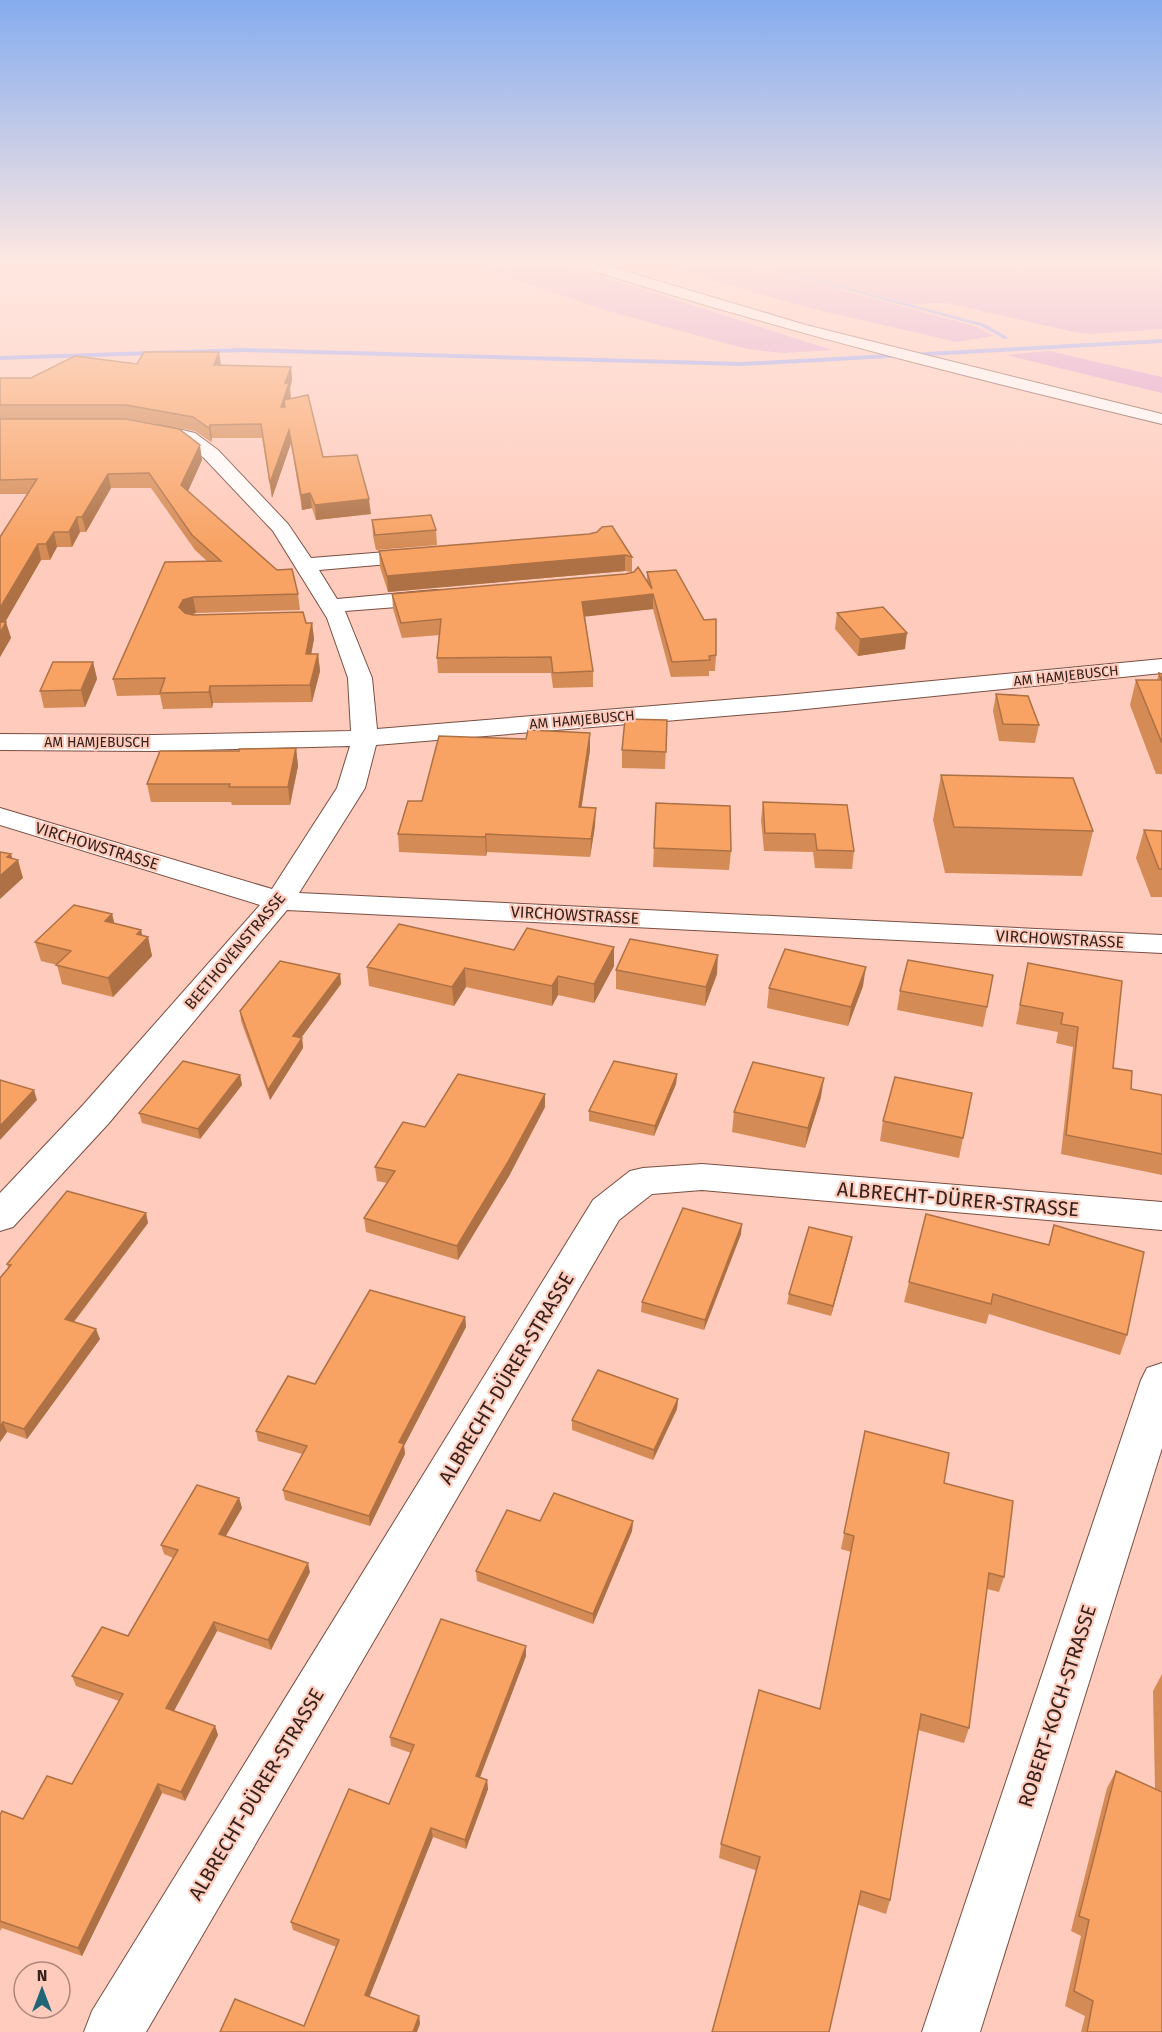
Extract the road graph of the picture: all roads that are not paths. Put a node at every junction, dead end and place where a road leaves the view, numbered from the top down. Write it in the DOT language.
graph roads {
  1 [pos="920,359"];
  2 [pos="963,359"];
  3 [pos="1162,406"];
  4 [pos="1162,419"];
  5 [pos="138,427"];
  6 [pos="446,553"];
  7 [pos="303,565"];
  8 [pos="460,594"];
  9 [pos="328,614"];
  10 [pos="1162,666"];
  11 [pos="365,738"];
  12 [pos="0,742"];
  13 [pos="0,816"];
  14 [pos="279,901"];
  15 [pos="1162,944"];
  16 [pos="1162,1216"];
  17 [pos="0,1217"];
  18 [pos="1162,1380"];
  19 [pos="113,2032"];
  20 [pos="951,2032"];
  1 -- 4 [label="main road"];
  2 -- 3 [label="main road"];
  5 -- 7 [label="main road, BEETHOVENSTRASSE"];
  6 -- 7 [label="main road"];
  7 -- 9 [label="main road, BEETHOVENSTRASSE"];
  8 -- 9 [label="main road"];
  9 -- 11 [label="main road, BEETHOVENSTRASSE"];
  10 -- 11 [label="main road, AM HAMJEBUSCH"];
  11 -- 12 [label="main road, AM HAMJEBUSCH"];
  11 -- 14 [label="main road, BEETHOVENSTRASSE"];
  13 -- 14 [label="main road, VIRCHOWSTRASSE"];
  14 -- 15 [label="main road, VIRCHOWSTRASSE"];
  14 -- 17 [label="main road, BEETHOVENSTRASSE"];
  16 -- 19 [label="main road, ALBRECHT-DÜRER-STRASSE"];
  18 -- 20 [label="main road, ROBERT-KOCH-STRASSE"];
}
